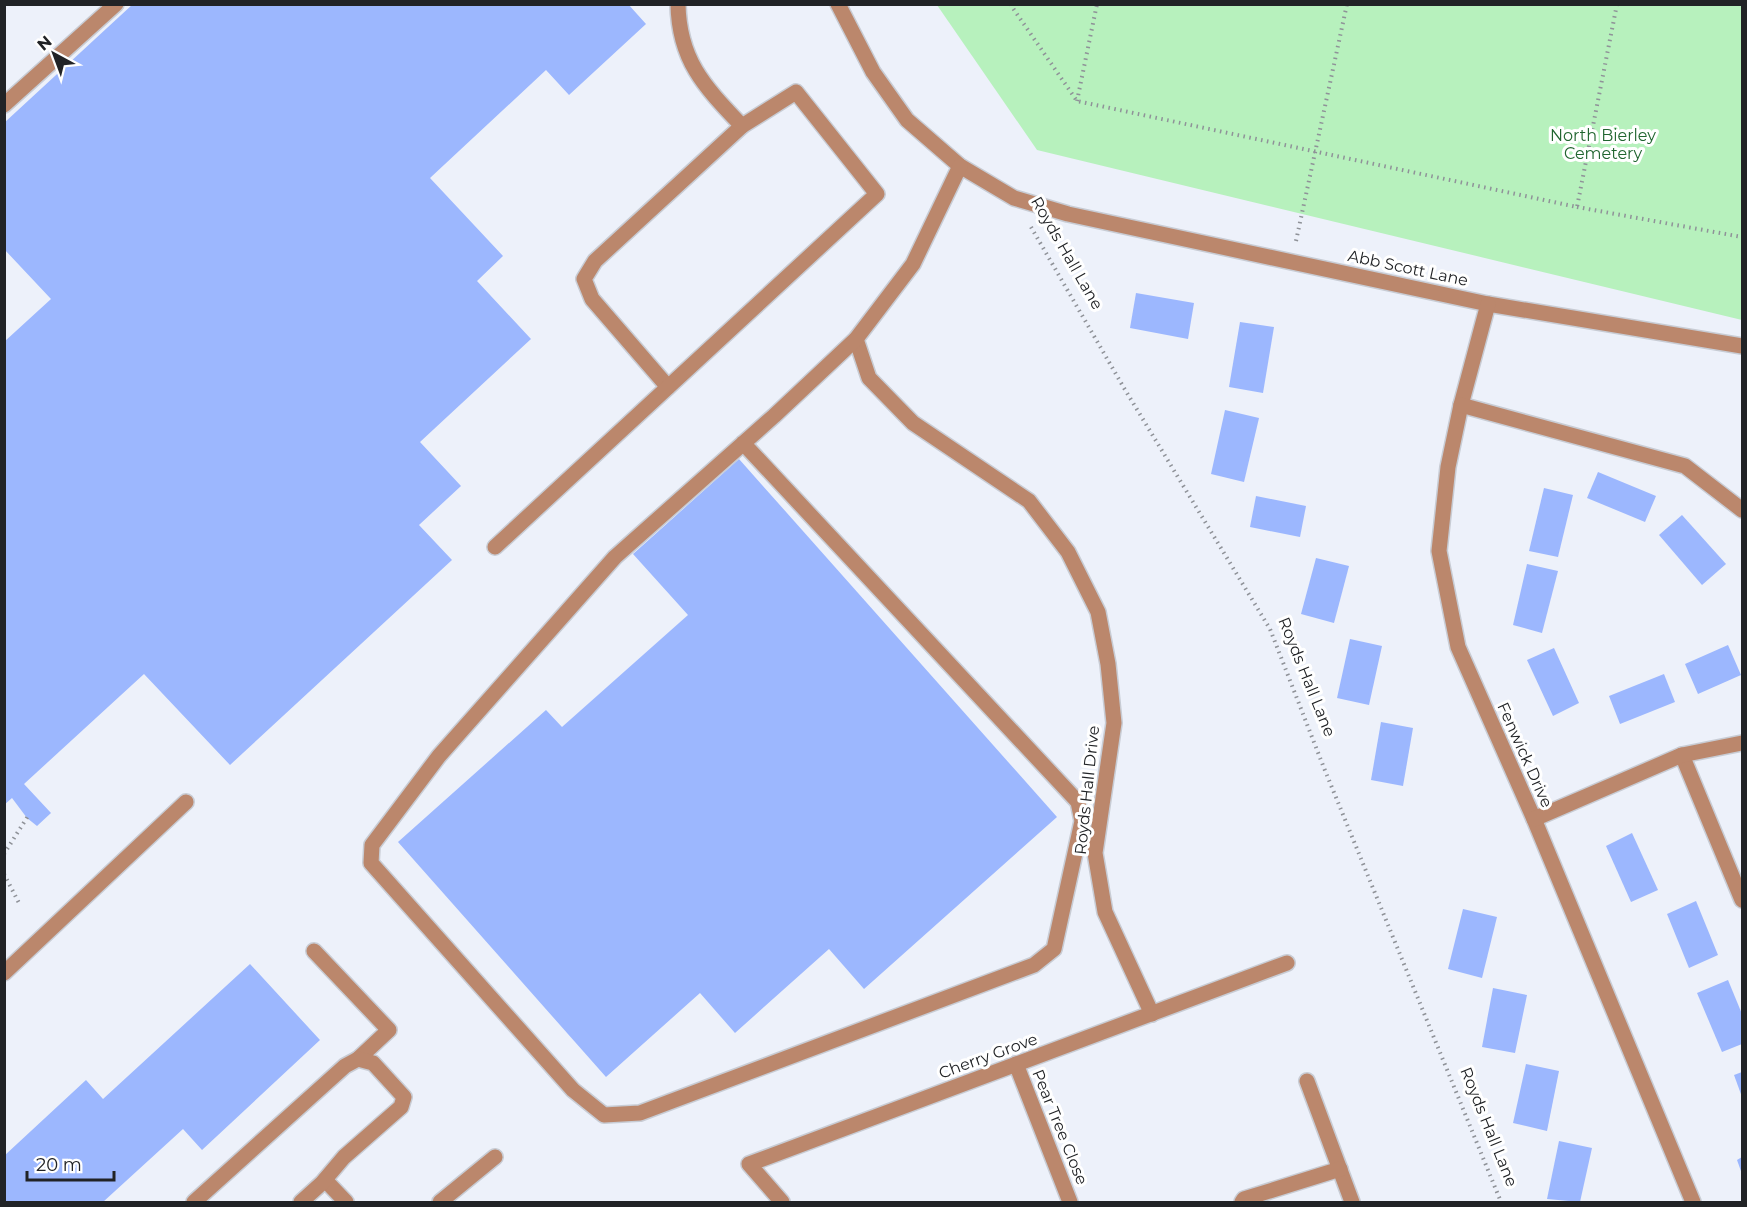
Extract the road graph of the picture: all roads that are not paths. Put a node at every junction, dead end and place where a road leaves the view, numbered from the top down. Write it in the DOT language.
graph roads {
  1 [pos="116,4"];
  2 [pos="678,4"];
  3 [pos="838,4"];
  4 [pos="4,105"];
  5 [pos="742,126"];
  6 [pos="960,166"];
  7 [pos="1068,214"];
  8 [pos="1488,304"];
  9 [pos="856,339"];
  10 [pos="1743,346"];
  11 [pos="668,387"];
  12 [pos="1461,405"];
  13 [pos="743,443"];
  14 [pos="1743,510"];
  15 [pos="495,546"];
  16 [pos="1743,743"];
  17 [pos="1682,755"];
  18 [pos="186,802"];
  19 [pos="1534,819"];
  20 [pos="1743,900"];
  21 [pos="314,951"];
  22 [pos="1287,963"];
  23 [pos="4,973"];
  24 [pos="1152,1014"];
  25 [pos="358,1059"];
  26 [pos="1016,1064"];
  27 [pos="1307,1081"];
  28 [pos="495,1157"];
  29 [pos="1340,1169"];
  30 [pos="325,1180"];
  31 [pos="194,1203"];
  32 [pos="301,1203"];
  33 [pos="346,1203"];
  34 [pos="440,1203"];
  35 [pos="782,1203"];
  36 [pos="1070,1203"];
  37 [pos="1242,1203"];
  38 [pos="1352,1203"];
  39 [pos="1693,1203"];
  1 -- 4 [label="street"];
  2 -- 5 [label="street"];
  3 -- 6 [label="street, Royds Hall Lane"];
  5 -- 11 [label="street"];
  5 -- 11 [label="street"];
  6 -- 7 [label="street, Royds Hall Lane"];
  6 -- 9 [label="street"];
  7 -- 8 [label="street, Abb Scott Lane"];
  8 -- 10 [label="street, Abb Scott Lane"];
  8 -- 12 [label="street, Fenwick Drive"];
  9 -- 13 [label="street"];
  9 -- 24 [label="street, Royds Hall Drive"];
  11 -- 15 [label="street"];
  12 -- 14 [label="street"];
  12 -- 19 [label="street, Fenwick Drive"];
  13 -- 13 [label="street"];
  16 -- 17 [label="street"];
  17 -- 19 [label="street"];
  17 -- 20 [label="street"];
  18 -- 23 [label="street"];
  19 -- 39 [label="street, Fenwick Drive"];
  21 -- 25 [label="street"];
  22 -- 24 [label="street, Cherry Grove"];
  24 -- 26 [label="street, Cherry Grove"];
  25 -- 30 [label="street"];
  25 -- 31 [label="street"];
  26 -- 35 [label="street, Cherry Grove"];
  26 -- 36 [label="street, Pear Tree Close"];
  27 -- 29 [label="street"];
  28 -- 34 [label="street"];
  29 -- 37 [label="street"];
  29 -- 38 [label="street"];
  30 -- 32 [label="street"];
  30 -- 33 [label="street"];
}
